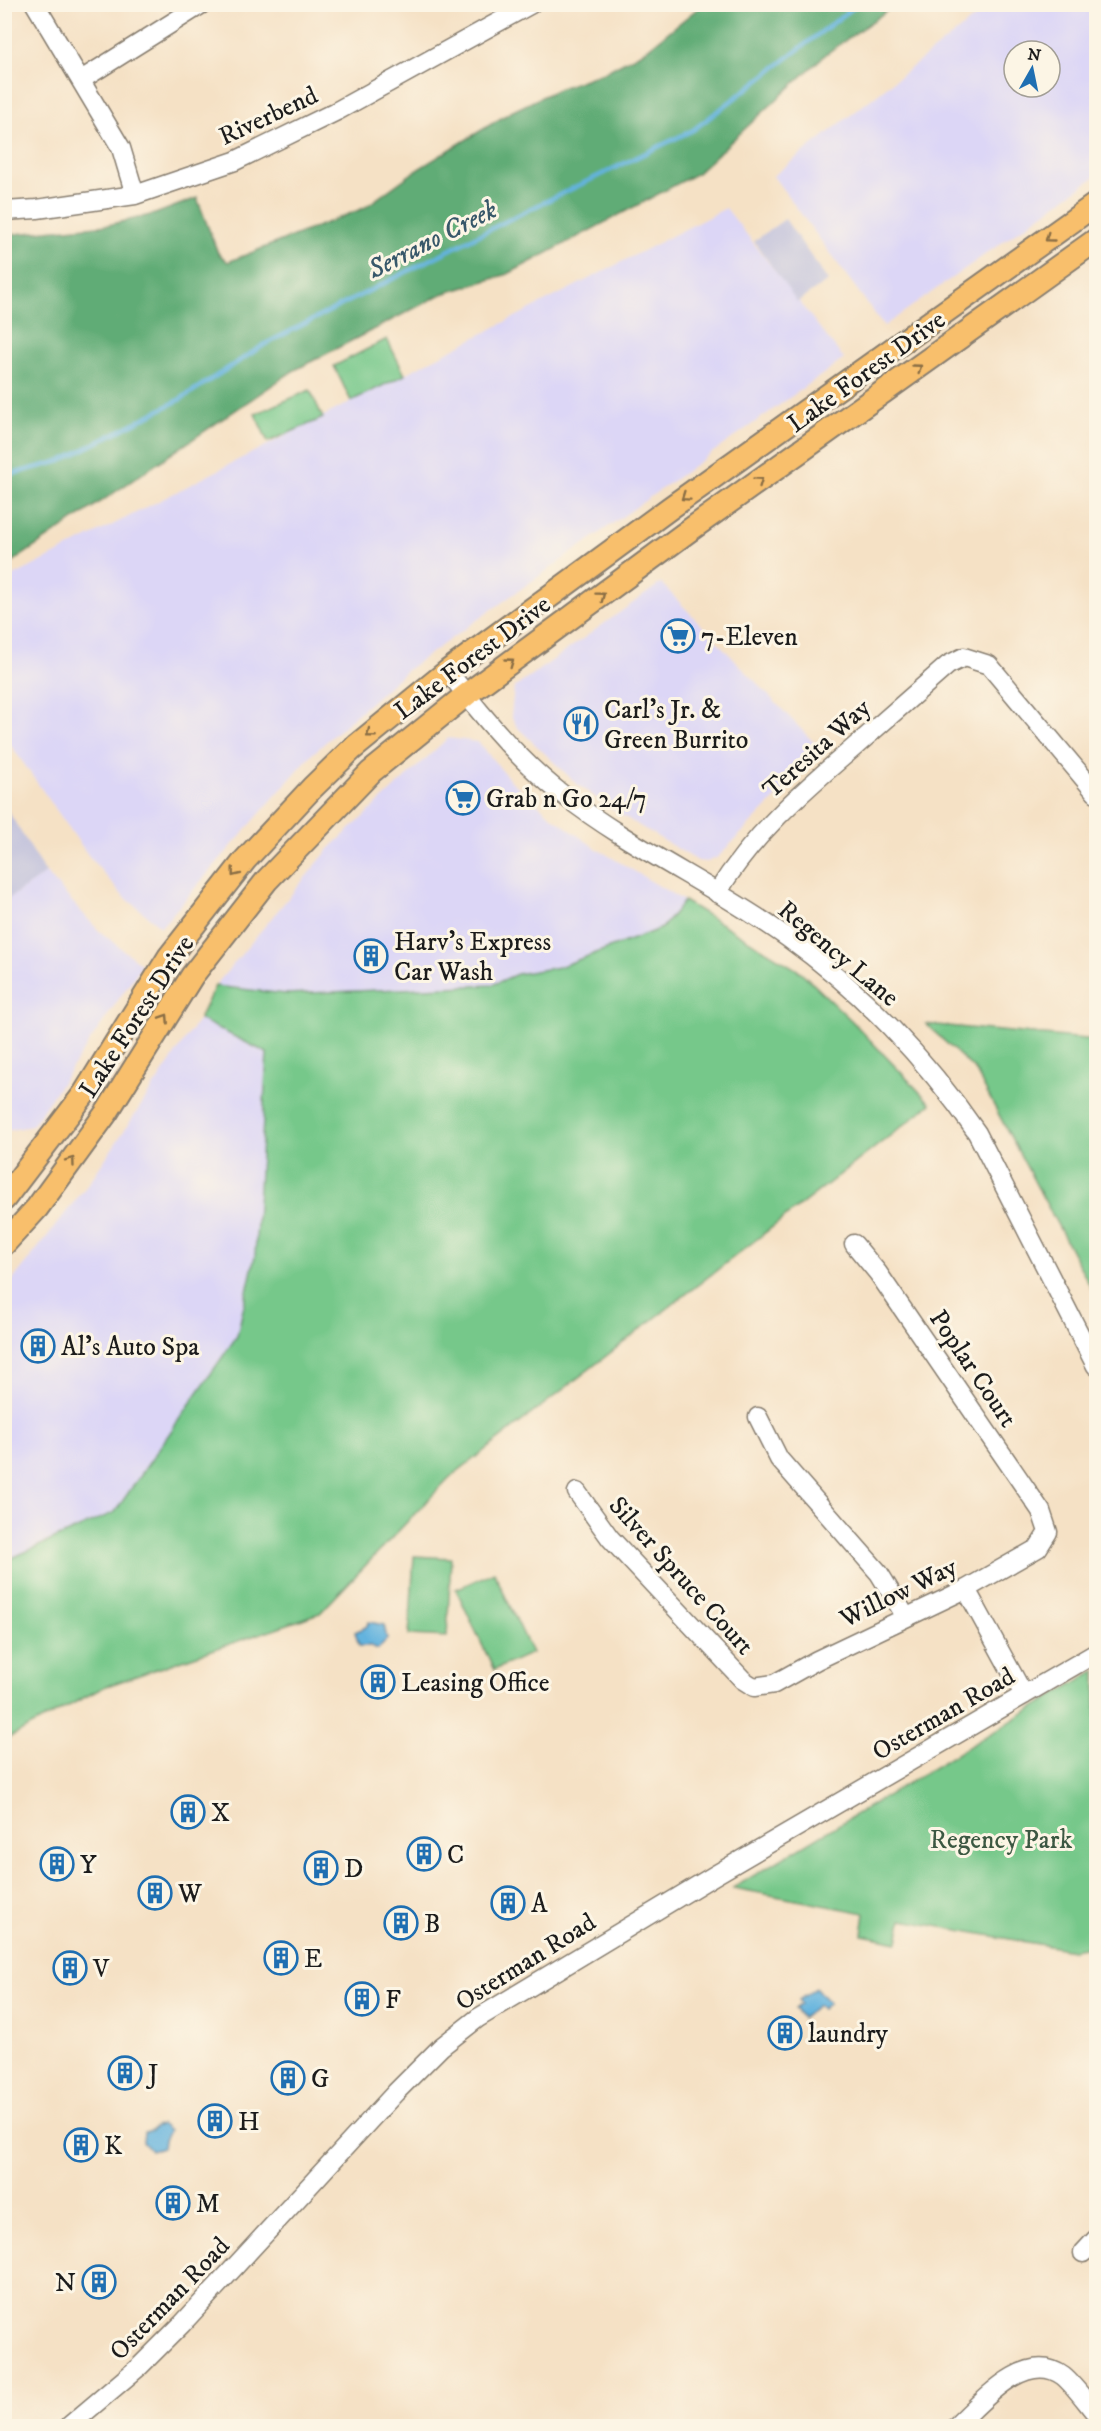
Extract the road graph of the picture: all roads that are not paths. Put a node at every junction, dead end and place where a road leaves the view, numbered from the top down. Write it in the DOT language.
graph roads {
  1 [pos="35,4"];
  2 [pos="201,4"];
  3 [pos="531,4"];
  4 [pos="81,80"];
  5 [pos="135,195"];
  6 [pos="1096,204"];
  7 [pos="4,211"];
  8 [pos="1096,240"];
  9 [pos="448,671"];
  10 [pos="466,695"];
  11 [pos="1096,793"];
  12 [pos="717,893"];
  13 [pos="7,1188"];
  14 [pos="37,1208"];
  15 [pos="4,1244"];
  16 [pos="854,1244"];
  17 [pos="1096,1366"];
  18 [pos="758,1417"];
  19 [pos="577,1492"];
  20 [pos="1046,1524"];
  21 [pos="966,1589"];
  22 [pos="906,1617"];
  23 [pos="1096,1653"];
  24 [pos="754,1687"];
  25 [pos="1024,1695"];
  26 [pos="1096,2239"];
  27 [pos="1083,2253"];
  28 [pos="1096,2414"];
  29 [pos="69,2427"];
  30 [pos="956,2427"];
  1 -- 4 [label="street"];
  2 -- 4 [label="street"];
  3 -- 5 [label="street, Riverbend"];
  4 -- 5 [label="street"];
  5 -- 7 [label="street, Riverbend"];
  6 -- 9 [label="main road, Lake Forest Drive, one-way"];
  10 -- 8 [label="main road, Lake Forest Drive, one-way"];
  9 -- 10 [label="street, Regency Lane"];
  9 -- 13 [label="main road, Lake Forest Drive, one-way"];
  10 -- 12 [label="street, Regency Lane"];
  14 -- 10 [label="main road, Lake Forest Drive, one-way"];
  11 -- 12 [label="street, Teresita Way"];
  12 -- 17 [label="street, Regency Lane"];
  13 -- 14 [label="main road"];
  14 -- 15 [label="main road, Lake Forest Drive"];
  16 -- 20 [label="street, Poplar Court"];
  18 -- 22 [label="street"];
  19 -- 24 [label="street, Silver Spruce Court"];
  20 -- 21 [label="street, Willow Way"];
  21 -- 22 [label="street, Willow Way"];
  21 -- 25 [label="street"];
  22 -- 24 [label="street, Willow Way"];
  23 -- 25 [label="street, Osterman Road"];
  25 -- 29 [label="street, Osterman Road"];
  26 -- 27 [label="street"];
  28 -- 30 [label="street"];
}
